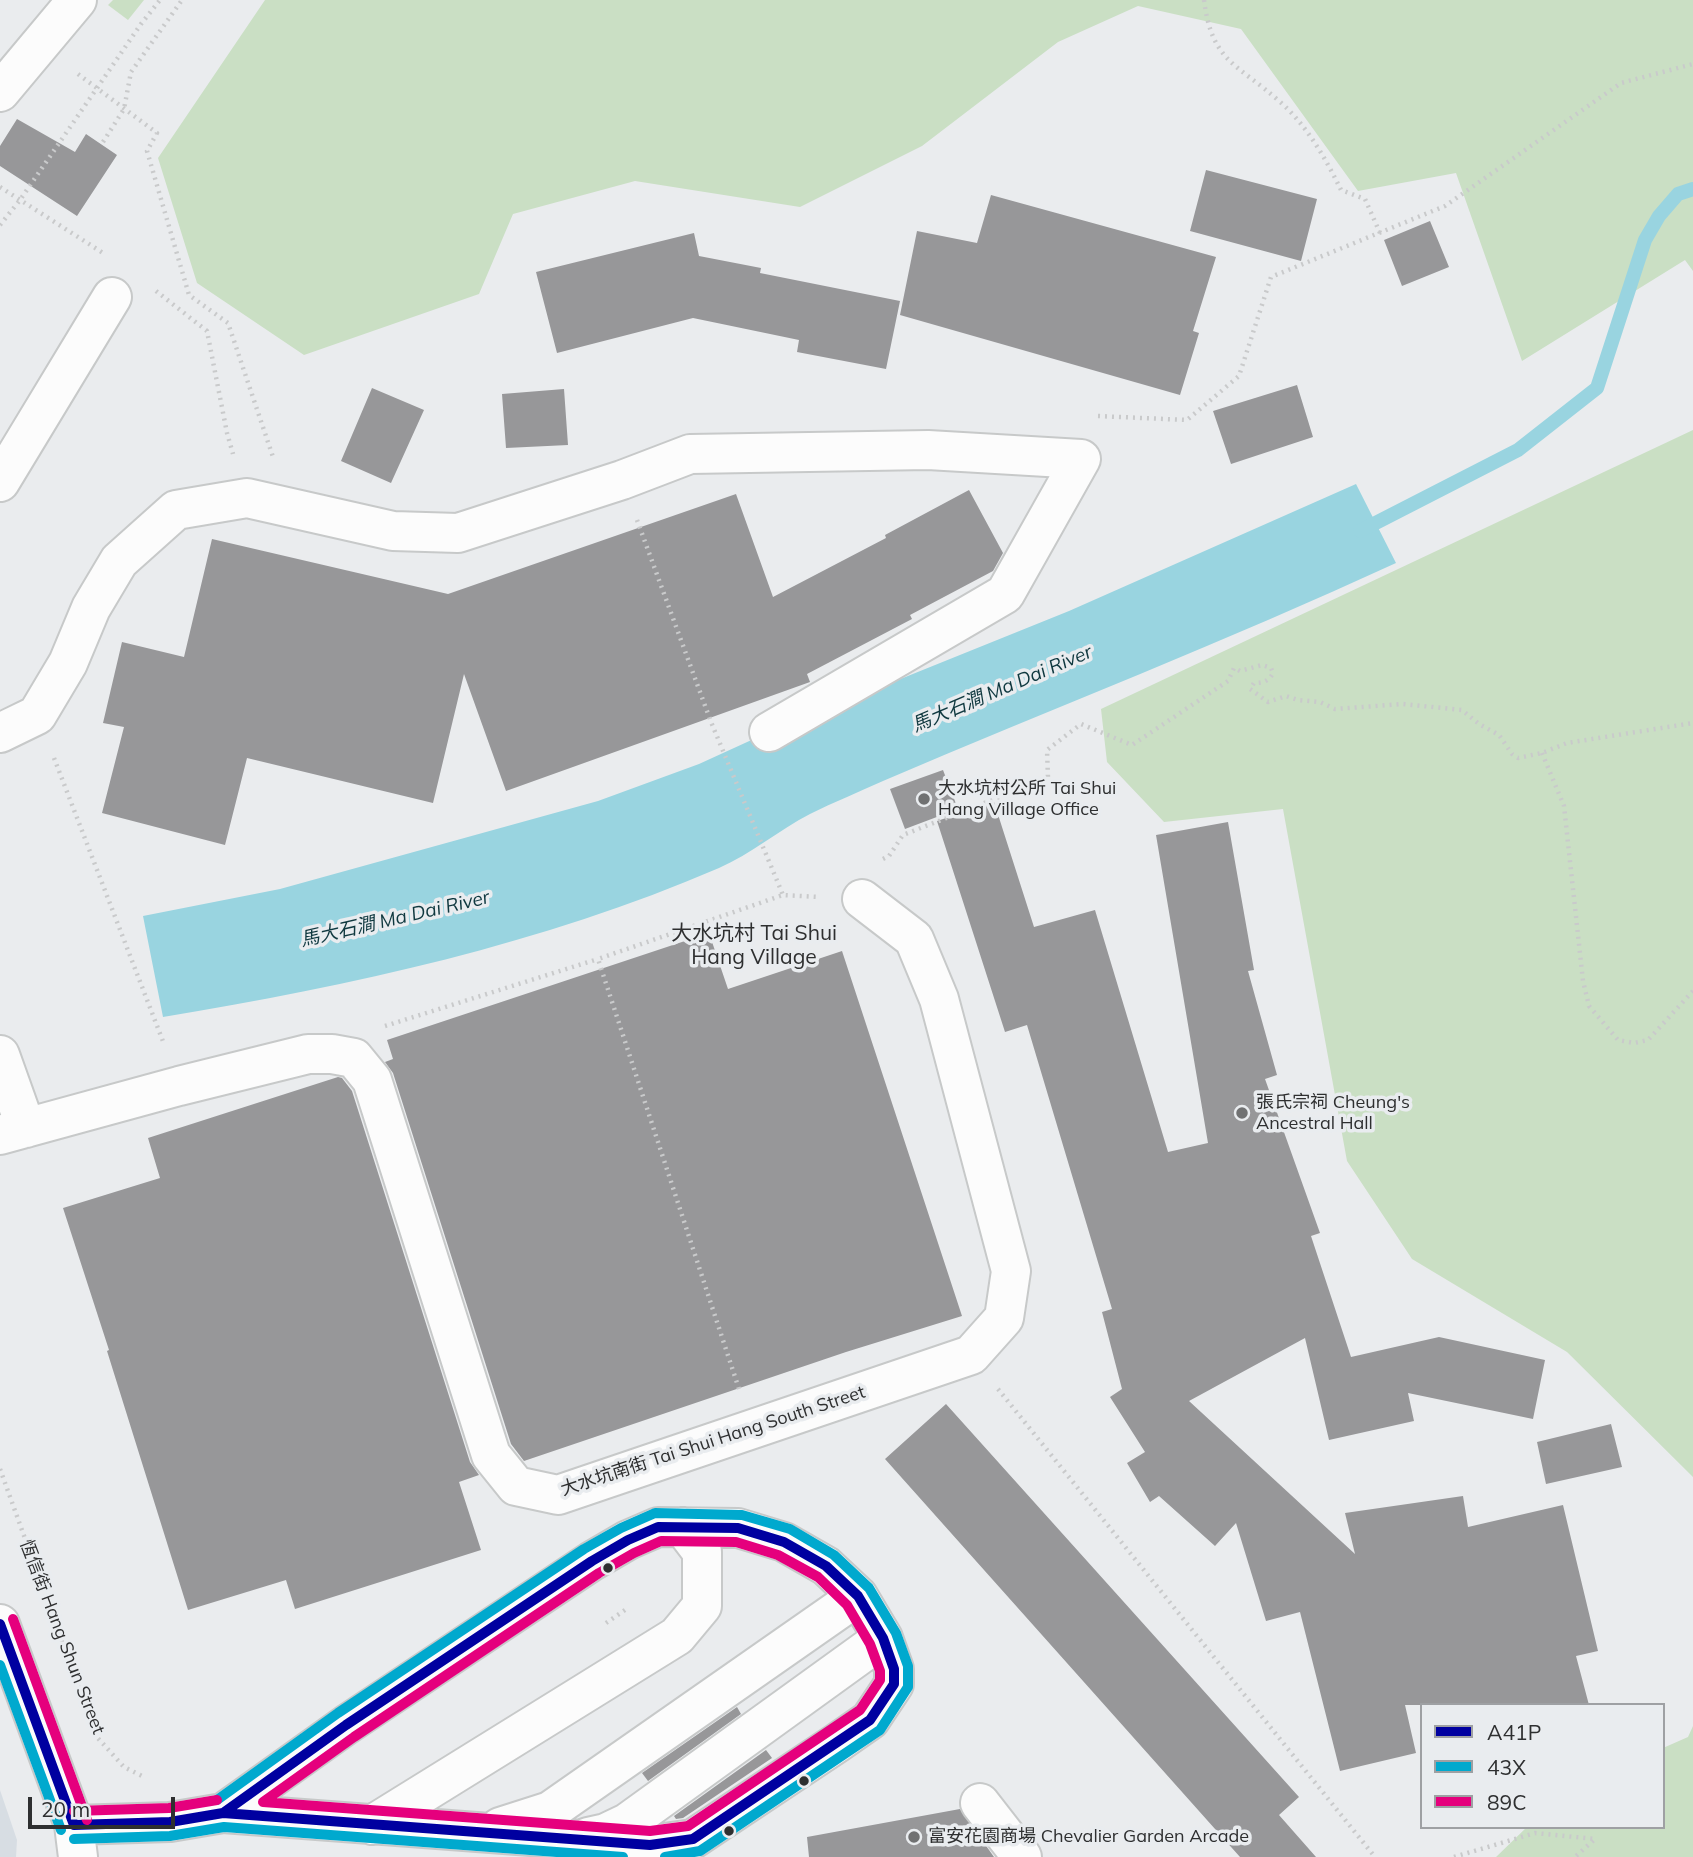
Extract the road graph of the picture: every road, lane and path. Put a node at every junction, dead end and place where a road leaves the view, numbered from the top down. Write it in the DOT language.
graph roads {
  1 [pos="77,0"];
  2 [pos="160,0"];
  3 [pos="182,0"];
  4 [pos="1204,0"];
  5 [pos="1693,64"];
  6 [pos="78,74"];
  7 [pos="96,89"];
  8 [pos="0,92"];
  9 [pos="124,109"];
  10 [pos="103,142"];
  11 [pos="0,225"];
  12 [pos="1380,233"];
  13 [pos="112,297"];
  14 [pos="1092,416"];
  15 [pos="275,464"];
  16 [pos="622,480"];
  17 [pos="0,482"];
  18 [pos="37,715"];
  19 [pos="1693,723"];
  20 [pos="769,732"];
  21 [pos="0,733"];
  22 [pos="1542,754"];
  23 [pos="889,856"];
  24 [pos="862,899"];
  25 [pos="598,959"];
  26 [pos="1693,992"];
  27 [pos="332,1054"];
  28 [pos="0,1055"];
  29 [pos="178,1086"];
  30 [pos="13,1132"];
  31 [pos="971,1355"];
  32 [pos="752,1429"];
  33 [pos="0,1469"];
  34 [pos="683,1528"];
  35 [pos="858,1596"];
  36 [pos="0,1624"];
  37 [pos="883,1638"];
  38 [pos="144,1777"];
  39 [pos="980,1803"];
  40 [pos="223,1813"];
  41 [pos="372,1825"];
  42 [pos="470,1833"];
  43 [pos="576,1840"];
  44 [pos="76,1841"];
  45 [pos="699,1848"];
  46 [pos="1022,1857"];
  47 [pos="1375,1857"];
  48 [pos="1454,1857"];
  49 [pos="1575,1857"];
  1 -- 8 [label="street"];
  2 -- 7 [label="path"];
  3 -- 9 [label="path"];
  4 -- 12 [label="path"];
  5 -- 12 [label="path"];
  6 -- 7 [label="path"];
  7 -- 9 [label="path"];
  7 -- 11 [label="path"];
  9 -- 10 [label="path"];
  9 -- 15 [label="path"];
  12 -- 14 [label="path"];
  13 -- 17 [label="street"];
  16 -- 18 [label="street"];
  16 -- 20 [label="street"];
  16 -- 25 [label="path"];
  18 -- 21 [label="street"];
  18 -- 29 [label="path"];
  19 -- 22 [label="path"];
  22 -- 23 [label="path"];
  22 -- 26 [label="path"];
  24 -- 31 [label="street, 大水坑南街 Tai Shui Hang South Street"];
  25 -- 27 [label="path"];
  25 -- 32 [label="path"];
  27 -- 29 [label="street, 大水坑南街 Tai Shui Hang South Street"];
  27 -- 32 [label="street, 大水坑南街 Tai Shui Hang South Street"];
  28 -- 30 [label="street"];
  29 -- 30 [label="street, 大水坑南街 Tai Shui Hang South Street"];
  31 -- 32 [label="street, 大水坑南街 Tai Shui Hang South Street"];
  31 -- 47 [label="path"];
  33 -- 38 [label="path, 恆信街 Hang Shun Street"];
  34 -- 35 [label="street"];
  34 -- 40 [label="street"];
  34 -- 41 [label="street"];
  35 -- 37 [label="street"];
  35 -- 42 [label="street"];
  36 -- 44 [label="street"];
  37 -- 43 [label="street"];
  37 -- 45 [label="street"];
  39 -- 46 [label="street"];
  40 -- 41 [label="street"];
  40 -- 44 [label="street"];
  41 -- 42 [label="street"];
  42 -- 43 [label="street"];
  43 -- 45 [label="street"];
  48 -- 49 [label="path"];
}
